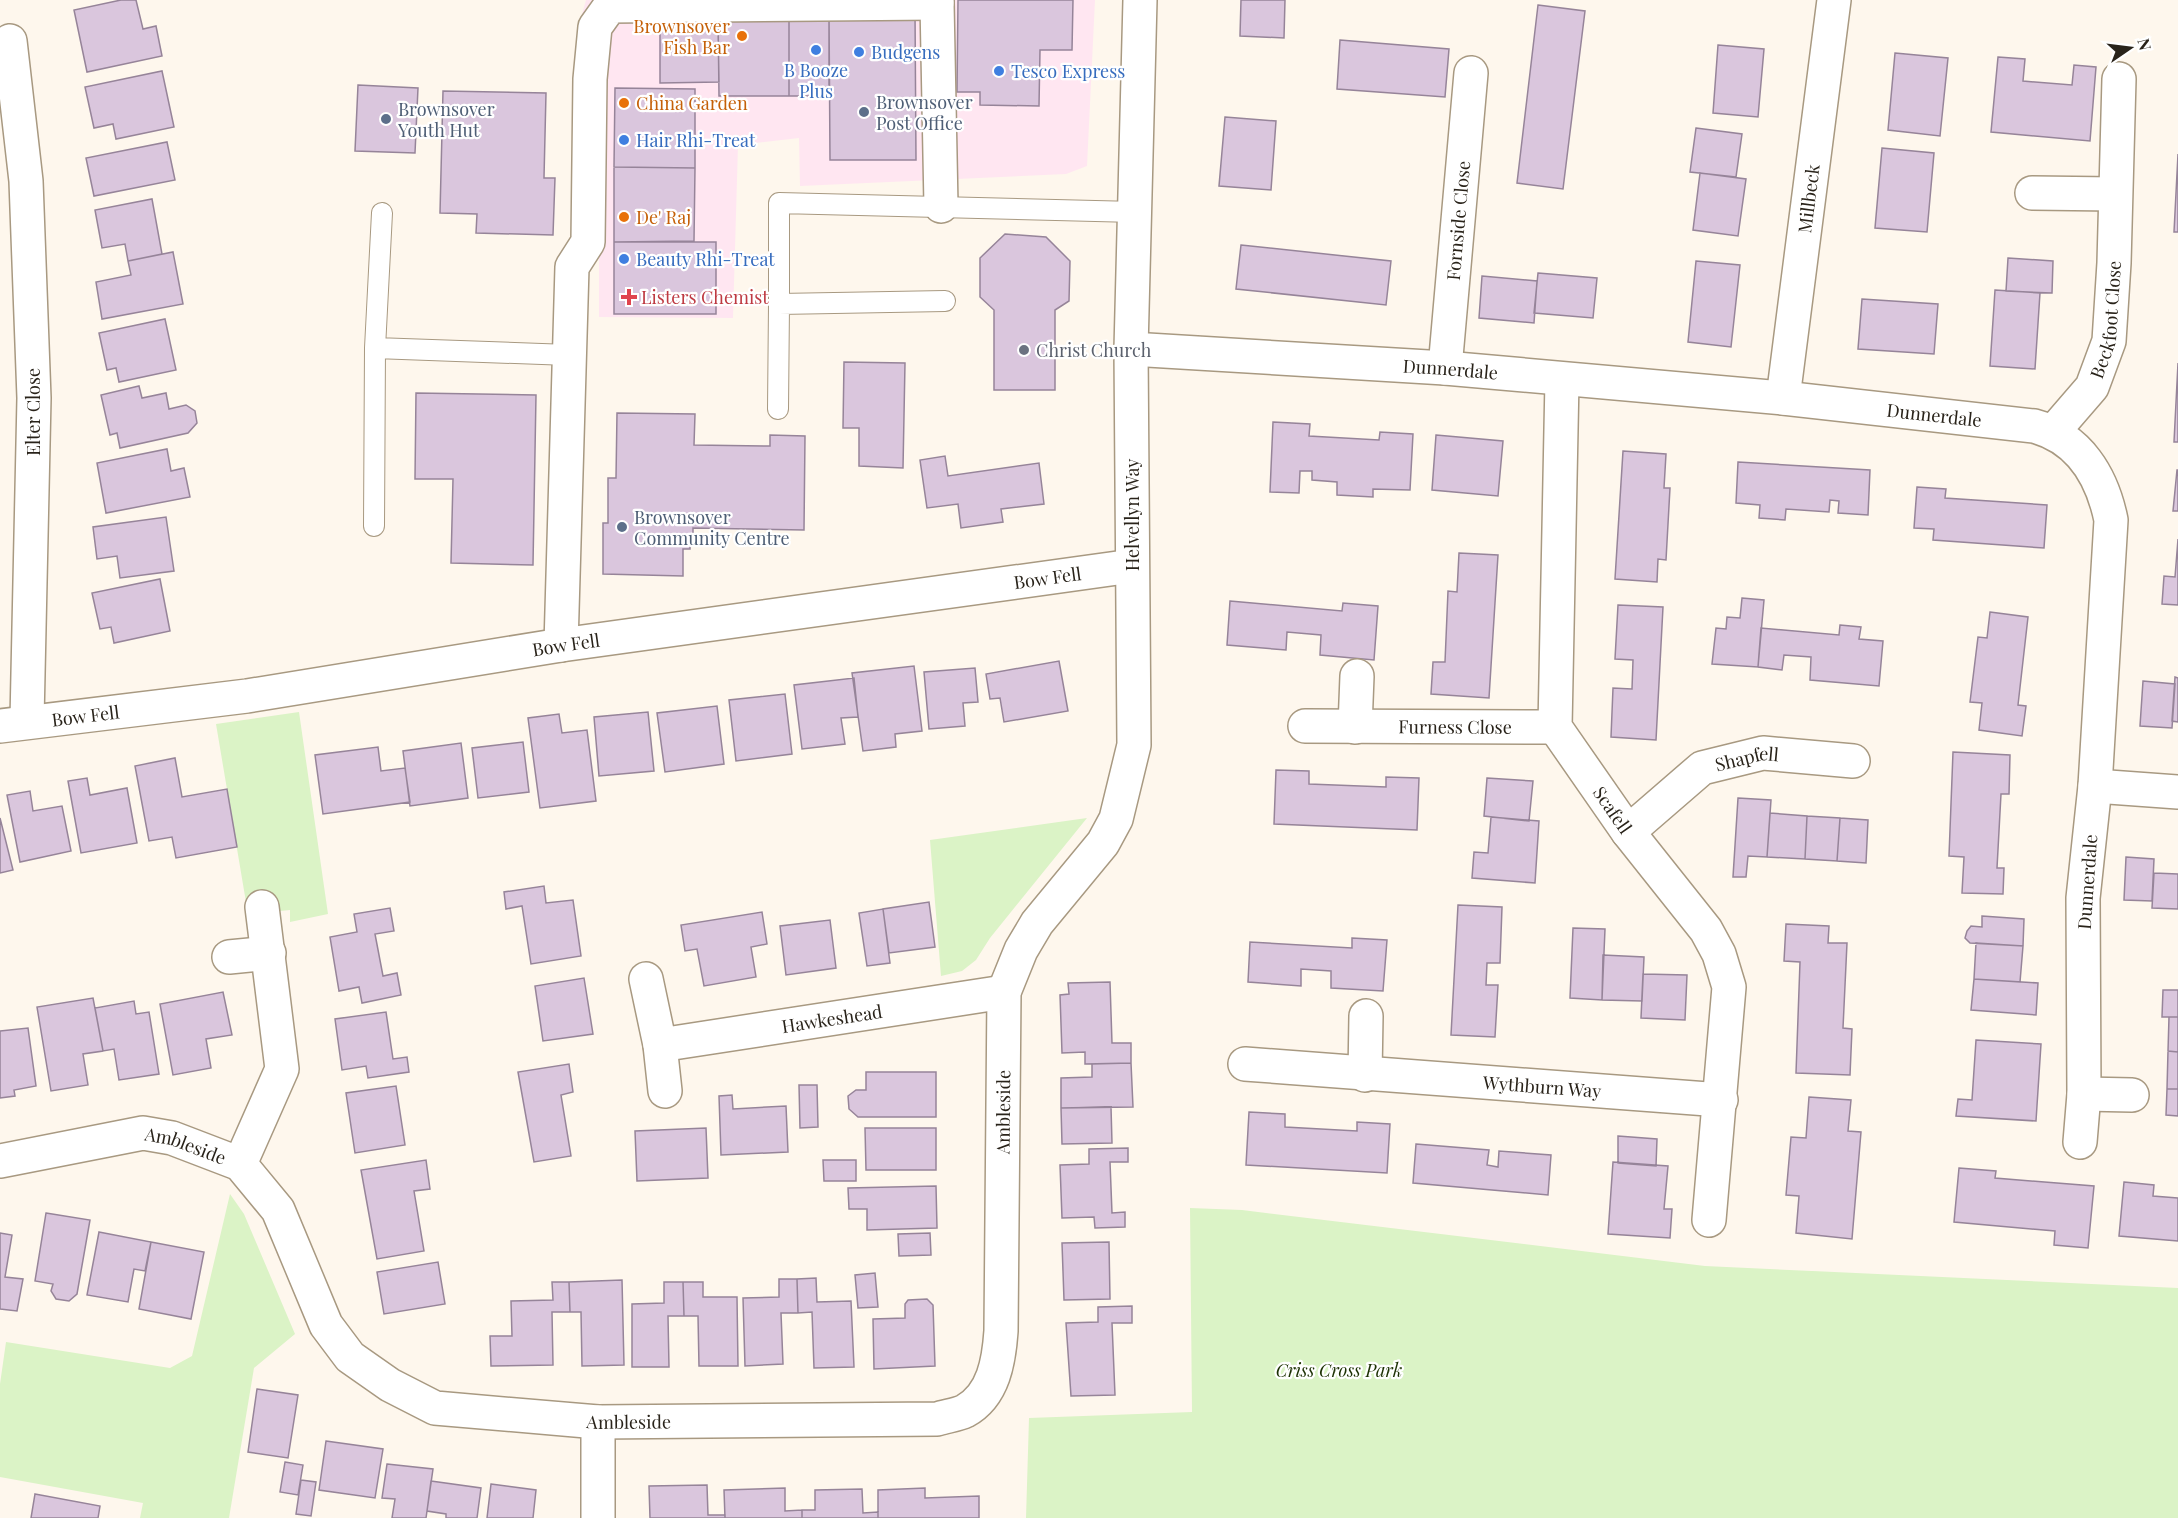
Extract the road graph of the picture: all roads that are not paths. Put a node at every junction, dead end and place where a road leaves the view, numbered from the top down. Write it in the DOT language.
graph roads {
  1 [pos="1140,0"];
  2 [pos="1833,0"];
  3 [pos="937,1"];
  4 [pos="10,41"];
  5 [pos="1471,73"];
  6 [pos="2119,79"];
  7 [pos="9,106"];
  8 [pos="2032,194"];
  9 [pos="2115,194"];
  10 [pos="941,206"];
  11 [pos="1136,212"];
  12 [pos="382,213"];
  13 [pos="945,301"];
  14 [pos="779,304"];
  15 [pos="375,348"];
  16 [pos="1131,349"];
  17 [pos="569,355"];
  18 [pos="1445,368"];
  19 [pos="1562,380"];
  20 [pos="1784,398"];
  21 [pos="778,409"];
  22 [pos="2054,431"];
  23 [pos="374,526"];
  24 [pos="1132,566"];
  25 [pos="561,645"];
  26 [pos="1357,676"];
  27 [pos="14,723"];
  28 [pos="1305,726"];
  29 [pos="1355,727"];
  30 [pos="1555,727"];
  31 [pos="1853,761"];
  32 [pos="2095,786"];
  33 [pos="2178,792"];
  34 [pos="1628,832"];
  35 [pos="262,907"];
  36 [pos="269,953"];
  37 [pos="229,957"];
  38 [pos="646,979"];
  39 [pos="1004,993"];
  40 [pos="1366,1017"];
  41 [pos="660,1045"];
  42 [pos="1245,1064"];
  43 [pos="1365,1074"];
  44 [pos="664,1091"];
  45 [pos="2084,1094"];
  46 [pos="2132,1095"];
  47 [pos="1721,1100"];
  48 [pos="2080,1142"];
  49 [pos="0,1161"];
  50 [pos="240,1164"];
  51 [pos="1709,1220"];
  52 [pos="598,1422"];
  53 [pos="598,1518"];
  1 -- 11 [label="street, Helvellyn Way"];
  2 -- 20 [label="street, Millbeck"];
  3 -- 10 [label="street"];
  3 -- 17 [label="street"];
  4 -- 7 [label="street, Elter Close"];
  5 -- 18 [label="street, Fornside Close"];
  6 -- 9 [label="street, Beckfoot Close"];
  7 -- 27 [label="street, Elter Close"];
  8 -- 9 [label="street"];
  9 -- 22 [label="street, Beckfoot Close"];
  10 -- 11 [label="lane"];
  10 -- 14 [label="lane"];
  11 -- 16 [label="street, Helvellyn Way"];
  12 -- 15 [label="lane"];
  13 -- 14 [label="lane"];
  14 -- 21 [label="lane"];
  15 -- 17 [label="lane"];
  15 -- 23 [label="lane"];
  16 -- 18 [label="street, Dunnerdale"];
  16 -- 24 [label="street, Helvellyn Way"];
  17 -- 25 [label="street"];
  18 -- 19 [label="street, Dunnerdale"];
  19 -- 20 [label="street, Dunnerdale"];
  19 -- 30 [label="street"];
  20 -- 22 [label="street, Dunnerdale"];
  22 -- 32 [label="street, Dunnerdale"];
  24 -- 25 [label="street, Bow Fell"];
  24 -- 39 [label="street, Helvellyn Way"];
  25 -- 27 [label="street, Bow Fell"];
  26 -- 29 [label="street"];
  28 -- 29 [label="street, Furness Close"];
  29 -- 30 [label="street, Furness Close"];
  30 -- 34 [label="street, Scafell"];
  31 -- 34 [label="street, Shapfell"];
  32 -- 33 [label="street"];
  32 -- 45 [label="street, Dunnerdale"];
  34 -- 47 [label="street, Scafell"];
  35 -- 36 [label="street"];
  36 -- 37 [label="street"];
  36 -- 50 [label="street"];
  38 -- 41 [label="street"];
  39 -- 41 [label="street, Hawkeshead"];
  39 -- 52 [label="street, Ambleside"];
  40 -- 43 [label="street"];
  41 -- 44 [label="street"];
  42 -- 43 [label="street, Wythburn Way"];
  43 -- 47 [label="street, Wythburn Way"];
  45 -- 46 [label="street"];
  45 -- 48 [label="street, Dunnerdale"];
  47 -- 51 [label="street, Scafell"];
  49 -- 50 [label="street, Ambleside"];
  50 -- 52 [label="street, Ambleside"];
  52 -- 53 [label="street"];
}
